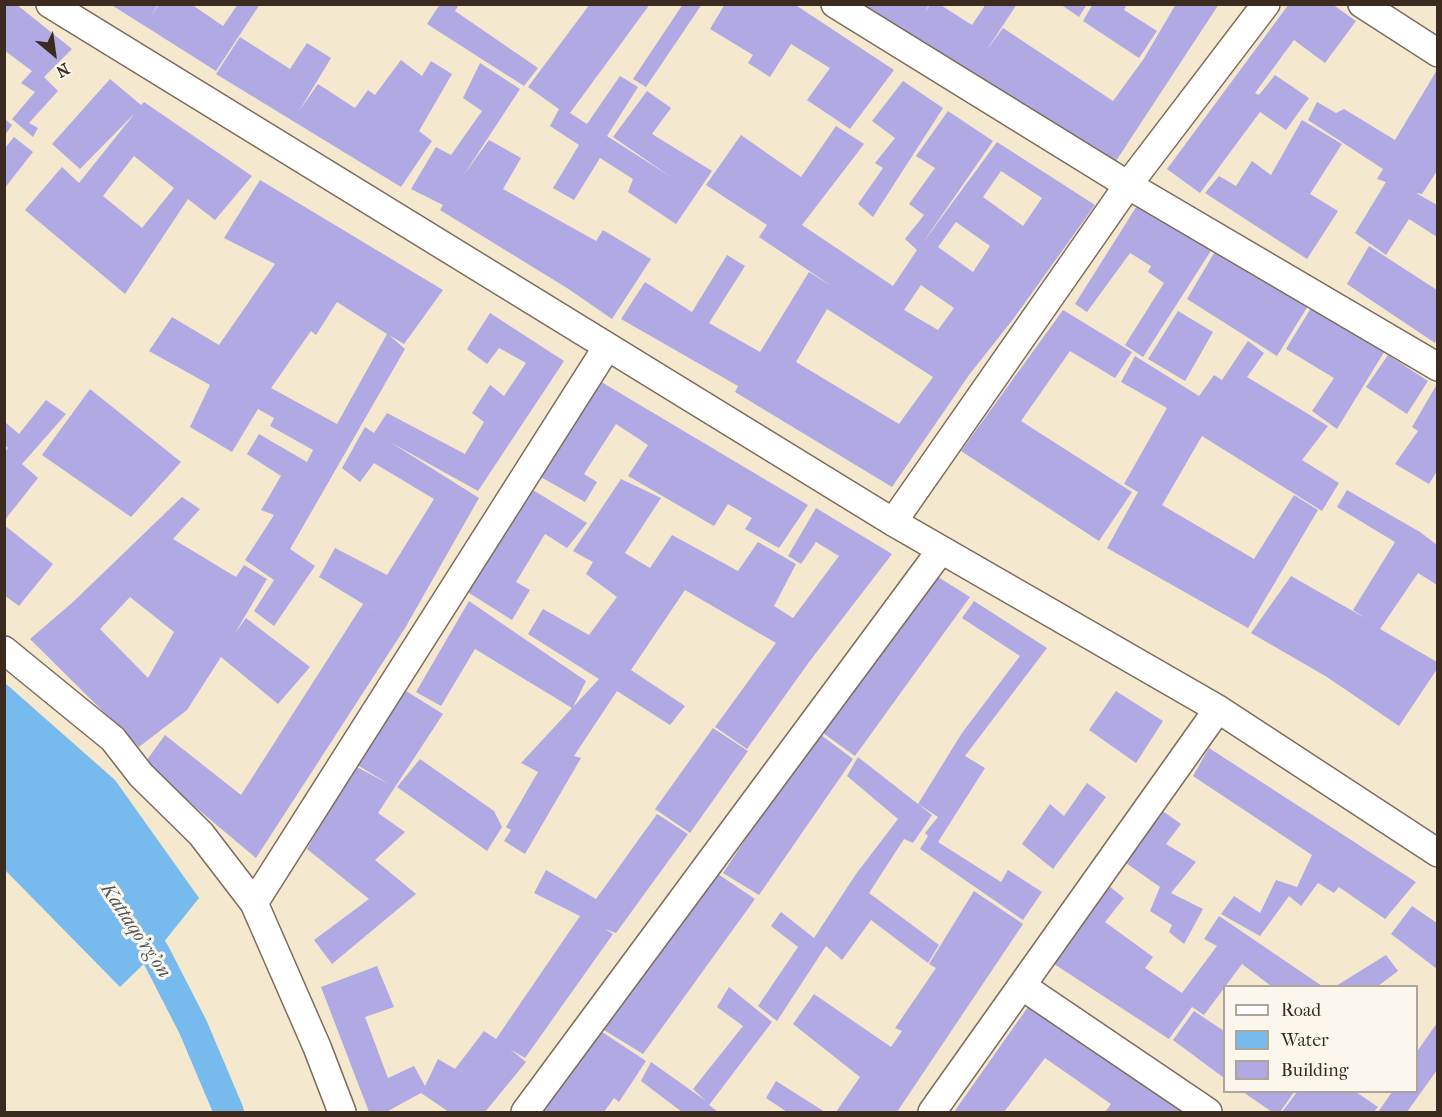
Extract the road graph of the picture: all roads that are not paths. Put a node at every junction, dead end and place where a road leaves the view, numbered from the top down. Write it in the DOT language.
graph roads {
  1 [pos="50,4"];
  2 [pos="835,4"];
  3 [pos="1266,4"];
  4 [pos="1362,4"];
  5 [pos="1437,53"];
  6 [pos="1128,185"];
  7 [pos="607,347"];
  8 [pos="1437,367"];
  9 [pos="893,522"];
  10 [pos="941,550"];
  11 [pos="4,650"];
  12 [pos="1218,709"];
  13 [pos="1437,853"];
  14 [pos="254,903"];
  15 [pos="1022,987"];
  16 [pos="342,1113"];
  17 [pos="525,1113"];
  18 [pos="932,1113"];
  19 [pos="1208,1113"];
  1 -- 7 [label="street"];
  2 -- 6 [label="street"];
  3 -- 6 [label="street"];
  4 -- 5 [label="street"];
  6 -- 8 [label="street"];
  6 -- 9 [label="street"];
  7 -- 9 [label="street"];
  7 -- 14 [label="street"];
  9 -- 10 [label="street"];
  10 -- 12 [label="street"];
  10 -- 17 [label="street"];
  11 -- 14 [label="street"];
  12 -- 13 [label="street"];
  12 -- 15 [label="street"];
  14 -- 16 [label="street"];
  15 -- 18 [label="street"];
  15 -- 19 [label="street"];
}
